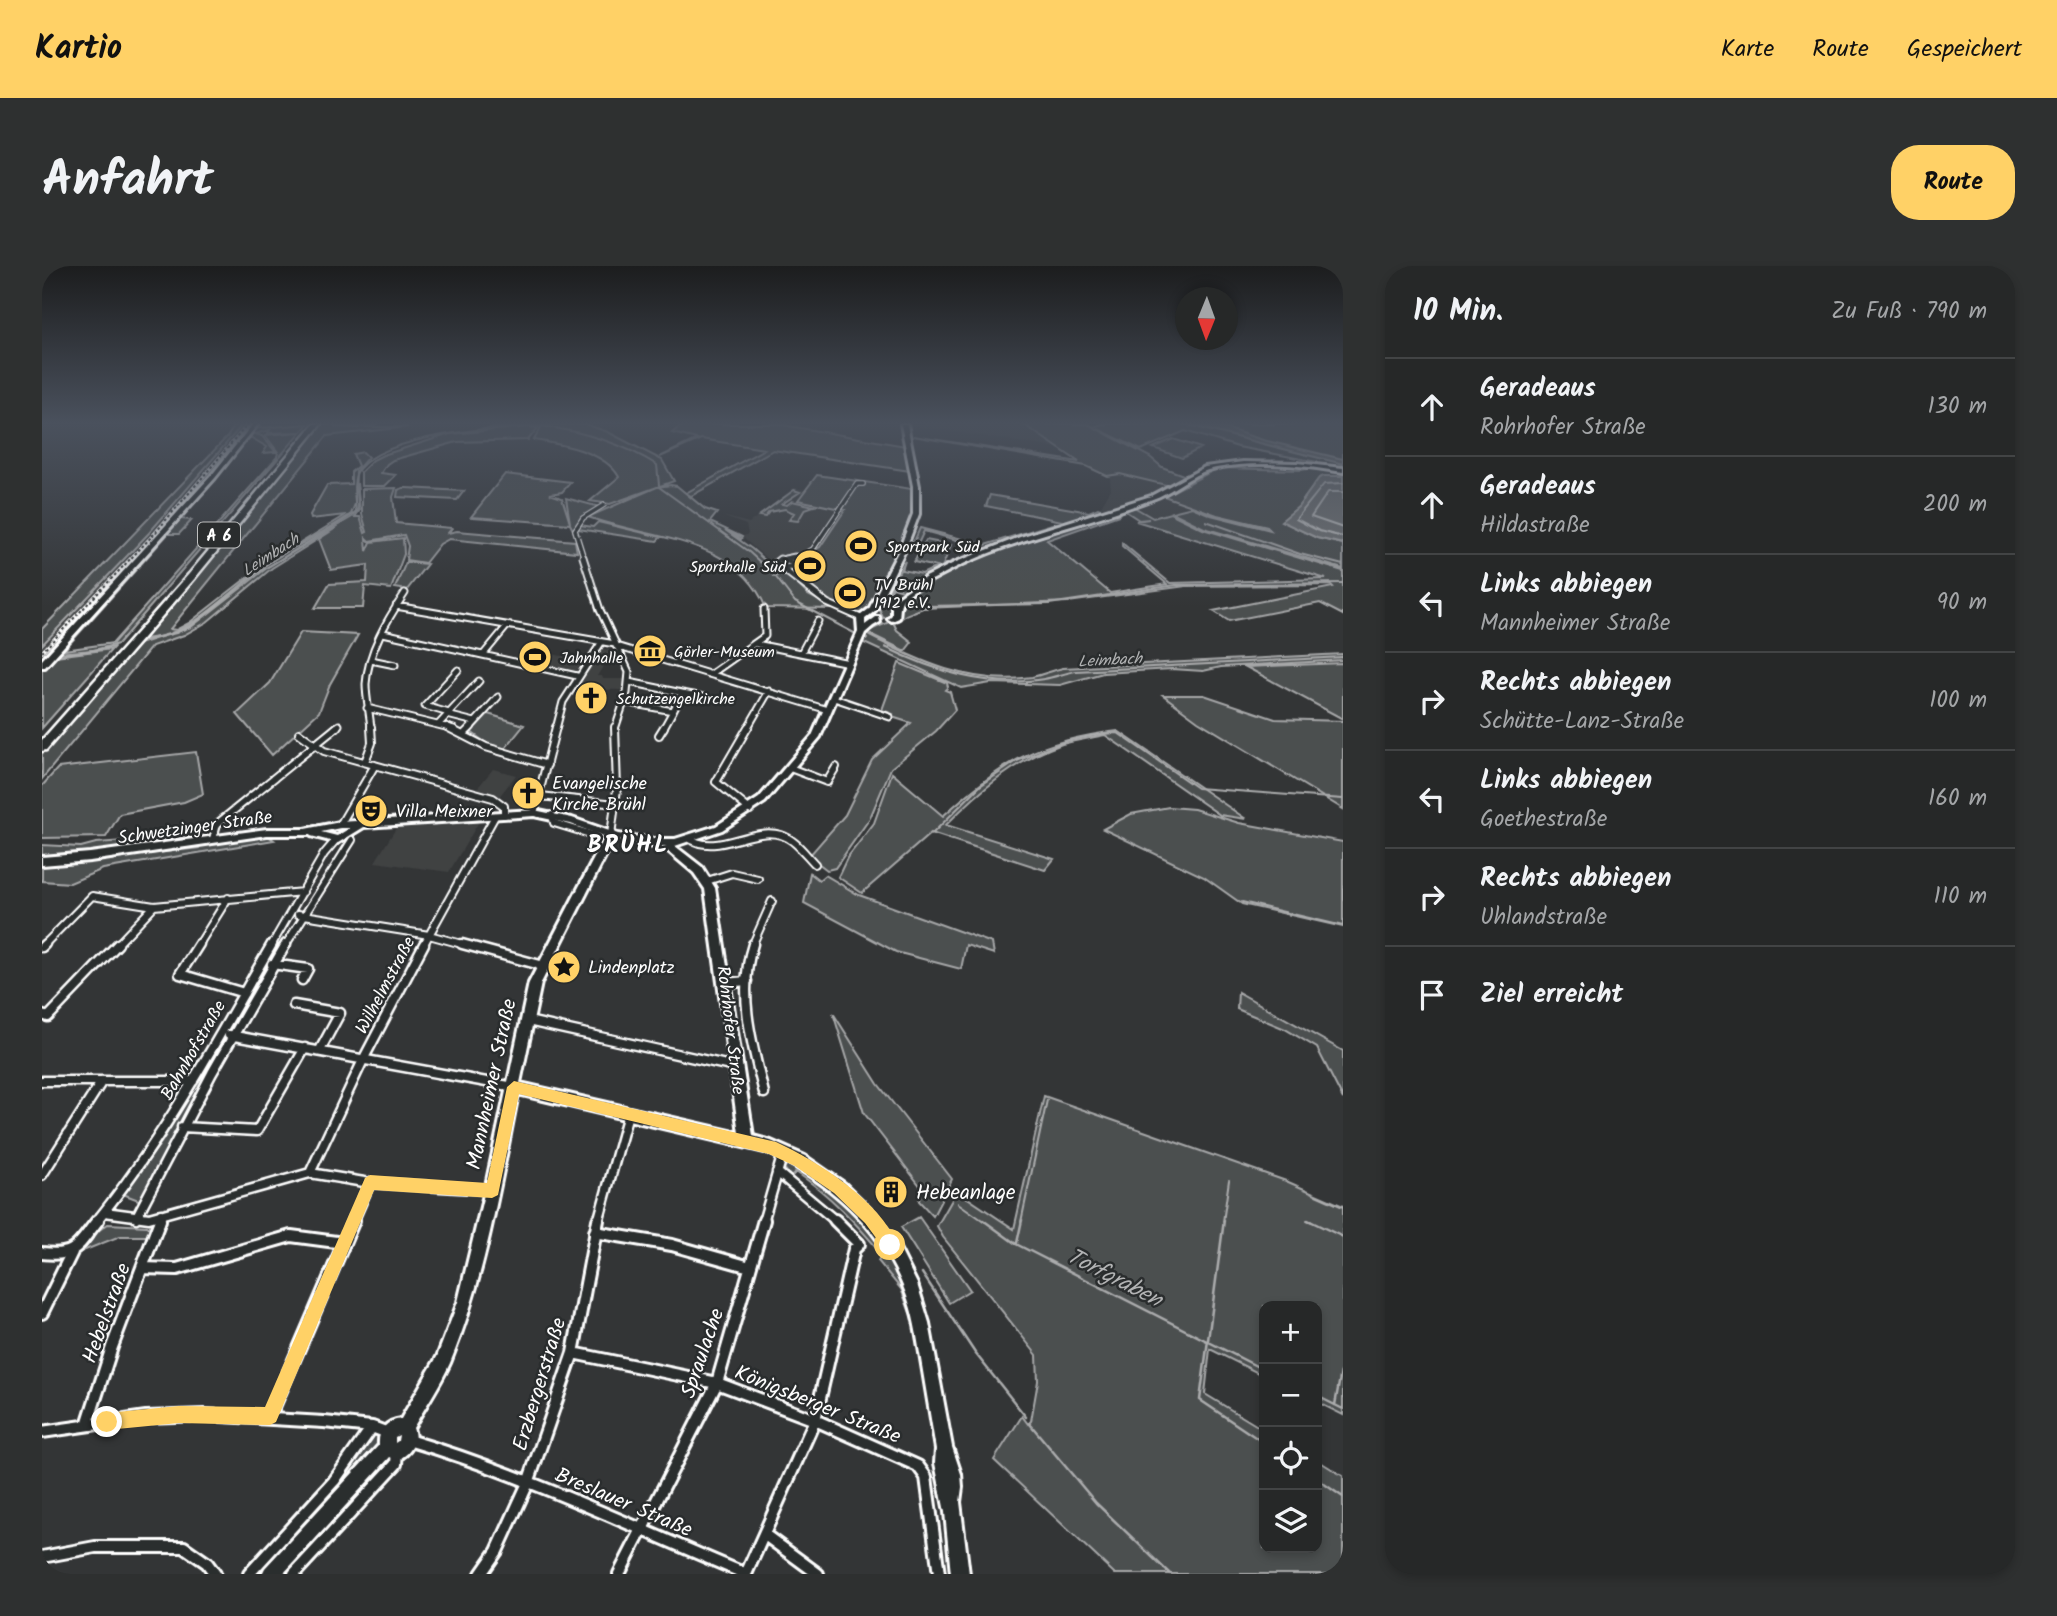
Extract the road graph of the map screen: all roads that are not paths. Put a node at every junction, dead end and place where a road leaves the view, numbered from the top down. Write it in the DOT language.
graph roads {
  1 [pos="206,485"];
  2 [pos="261,485"];
  3 [pos="268,485"];
  4 [pos="858,485"];
  5 [pos="916,485"];
  6 [pos="1176,485"];
  7 [pos="604,505"];
  8 [pos="785,559"];
  9 [pos="782,568"];
  10 [pos="405,593"];
  11 [pos="396,606"];
  12 [pos="764,609"];
  13 [pos="870,618"];
  14 [pos="818,621"];
  15 [pos="507,626"];
  16 [pos="383,633"];
  17 [pos="601,643"];
  18 [pos="756,643"];
  19 [pos="616,645"];
  20 [pos="801,653"];
  21 [pos="483,655"];
  22 [pos="372,660"];
  23 [pos="849,663"];
  24 [pos="395,664"];
  25 [pos="42,665"];
  26 [pos="458,670"];
  27 [pos="711,674"];
  28 [pos="577,676"];
  29 [pos="479,681"];
  30 [pos="629,682"];
  31 [pos="769,691"];
  32 [pos="682,693"];
  33 [pos="498,696"];
  34 [pos="704,697"];
  35 [pos="834,698"];
  36 [pos="624,702"];
  37 [pos="367,708"];
  38 [pos="828,710"];
  39 [pos="673,711"];
  40 [pos="448,714"];
  41 [pos="890,717"];
  42 [pos="475,722"];
  43 [pos="339,724"];
  44 [pos="438,724"];
  45 [pos="299,733"];
  46 [pos="465,733"];
  47 [pos="42,734"];
  48 [pos="659,735"];
  49 [pos="313,746"];
  50 [pos="42,747"];
  51 [pos="365,762"];
  52 [pos="375,765"];
  53 [pos="547,765"];
  54 [pos="836,767"];
  55 [pos="790,768"];
  56 [pos="540,796"];
  57 [pos="616,804"];
  58 [pos="750,810"];
  59 [pos="534,813"];
  60 [pos="499,816"];
  61 [pos="552,816"];
  62 [pos="339,833"];
  63 [pos="593,835"];
  64 [pos="611,835"];
  65 [pos="688,838"];
  66 [pos="213,839"];
  67 [pos="669,843"];
  68 [pos="42,860"];
  69 [pos="815,864"];
  70 [pos="758,879"];
  71 [pos="708,881"];
  72 [pos="303,892"];
  73 [pos="228,898"];
  74 [pos="772,901"];
  75 [pos="154,906"];
  76 [pos="290,913"];
  77 [pos="302,915"];
  78 [pos="429,935"];
  79 [pos="42,947"];
  80 [pos="272,964"];
  81 [pos="544,966"];
  82 [pos="302,980"];
  83 [pos="747,981"];
  84 [pos="725,983"];
  85 [pos="244,993"];
  86 [pos="294,1005"];
  87 [pos="42,1015"];
  88 [pos="528,1021"];
  89 [pos="221,1034"];
  90 [pos="233,1035"];
  91 [pos="305,1048"];
  92 [pos="320,1050"];
  93 [pos="365,1058"];
  94 [pos="735,1067"];
  95 [pos="42,1081"];
  96 [pos="102,1081"];
  97 [pos="193,1081"];
  98 [pos="514,1087"];
  99 [pos="764,1093"];
  100 [pos="628,1114"];
  101 [pos="182,1127"];
  102 [pos="747,1142"];
  103 [pos="783,1153"];
  104 [pos="778,1172"];
  105 [pos="310,1173"];
  106 [pos="42,1175"];
  107 [pos="370,1183"];
  108 [pos="492,1190"];
  109 [pos="105,1212"];
  110 [pos="161,1214"];
  111 [pos="136,1218"];
  112 [pos="595,1232"];
  113 [pos="344,1243"];
  114 [pos="72,1252"];
  115 [pos="42,1253"];
  116 [pos="750,1267"];
  117 [pos="142,1268"];
  118 [pos="42,1313"];
  119 [pos="573,1353"];
  120 [pos="716,1383"];
  121 [pos="270,1416"];
  122 [pos="815,1420"];
  123 [pos="87,1425"];
  124 [pos="372,1427"];
  125 [pos="42,1432"];
  126 [pos="397,1440"];
  127 [pos="528,1483"];
  128 [pos="642,1531"];
  129 [pos="765,1535"];
  130 [pos="42,1557"];
  131 [pos="215,1574"];
  132 [pos="249,1574"];
  133 [pos="271,1574"];
  134 [pos="294,1574"];
  135 [pos="481,1574"];
  136 [pos="619,1574"];
  137 [pos="746,1574"];
  138 [pos="818,1574"];
  139 [pos="939,1574"];
  140 [pos="960,1574"];
  1 -- 25 [label="main road"];
  2 -- 47 [label="highway, A 6"];
  3 -- 50 [label="highway, A 6"];
  4 -- 8 [label="street"];
  5 -- 13 [label="main road"];
  6 -- 13 [label="main road"];
  7 -- 19 [label="street"];
  8 -- 9 [label="street"];
  8 -- 9 [label="street"];
  9 -- 13 [label="street"];
  10 -- 11 [label="street"];
  11 -- 15 [label="street"];
  11 -- 16 [label="street"];
  12 -- 18 [label="street"];
  13 -- 23 [label="main road"];
  14 -- 20 [label="street"];
  15 -- 17 [label="street"];
  15 -- 21 [label="street"];
  16 -- 21 [label="street"];
  16 -- 22 [label="street"];
  17 -- 19 [label="street"];
  17 -- 28 [label="street"];
  18 -- 20 [label="street"];
  18 -- 27 [label="street"];
  19 -- 27 [label="street"];
  19 -- 30 [label="street"];
  20 -- 23 [label="street"];
  21 -- 28 [label="street"];
  22 -- 24 [label="street"];
  22 -- 37 [label="street"];
  23 -- 35 [label="main road"];
  26 -- 40 [label="street"];
  27 -- 31 [label="street"];
  28 -- 53 [label="street"];
  29 -- 40 [label="street"];
  30 -- 32 [label="street"];
  30 -- 36 [label="street"];
  31 -- 38 [label="street"];
  31 -- 58 [label="street"];
  32 -- 34 [label="street"];
  32 -- 39 [label="street"];
  33 -- 42 [label="street"];
  35 -- 38 [label="main road"];
  35 -- 41 [label="street"];
  36 -- 39 [label="street"];
  36 -- 57 [label="street"];
  37 -- 44 [label="street"];
  37 -- 51 [label="street"];
  38 -- 55 [label="main road"];
  39 -- 48 [label="street"];
  40 -- 42 [label="street"];
  40 -- 44 [label="street"];
  42 -- 46 [label="street"];
  43 -- 49 [label="street"];
  44 -- 46 [label="street"];
  45 -- 49 [label="street"];
  46 -- 53 [label="street"];
  49 -- 51 [label="street"];
  49 -- 66 [label="street"];
  51 -- 52 [label="street"];
  52 -- 60 [label="street"];
  52 -- 62 [label="street"];
  53 -- 56 [label="street"];
  54 -- 55 [label="street"];
  55 -- 58 [label="main road"];
  56 -- 57 [label="street"];
  56 -- 59 [label="street"];
  57 -- 64 [label="street"];
  58 -- 65 [label="main road"];
  59 -- 60 [label="main road"];
  59 -- 61 [label="main road"];
  60 -- 62 [label="main road"];
  60 -- 78 [label="street, Wilhelmstraße"];
  61 -- 63 [label="street"];
  61 -- 64 [label="main road"];
  62 -- 66 [label="main road, Schwetzinger Straße"];
  62 -- 72 [label="street, Bahnhofstraße"];
  62 -- 77 [label="street, Bahnhofstraße"];
  64 -- 67 [label="main road"];
  64 -- 81 [label="main road, Mannheimer Straße"];
  65 -- 67 [label="main road"];
  65 -- 69 [label="street"];
  66 -- 68 [label="main road, Schwetzinger Straße"];
  67 -- 71 [label="main road"];
  70 -- 71 [label="street"];
  71 -- 84 [label="main road, Rohrhofer Straße"];
  72 -- 73 [label="street"];
  72 -- 76 [label="street, Bahnhofstraße"];
  73 -- 75 [label="street"];
  73 -- 85 [label="street"];
  74 -- 83 [label="street"];
  75 -- 79 [label="street"];
  75 -- 87 [label="street"];
  76 -- 77 [label="street"];
  76 -- 85 [label="street, Bahnhofstraße"];
  77 -- 78 [label="street"];
  77 -- 80 [label="street, Bahnhofstraße"];
  78 -- 81 [label="street"];
  78 -- 93 [label="street, Wilhelmstraße"];
  80 -- 82 [label="street"];
  80 -- 90 [label="street, Bahnhofstraße"];
  81 -- 88 [label="main road, Mannheimer Straße"];
  83 -- 84 [label="street"];
  83 -- 99 [label="street"];
  84 -- 94 [label="main road, Rohrhofer Straße"];
  85 -- 89 [label="street, Bahnhofstraße"];
  86 -- 92 [label="street"];
  88 -- 94 [label="street"];
  88 -- 98 [label="main road, Mannheimer Straße"];
  89 -- 90 [label="street"];
  89 -- 97 [label="street, Bahnhofstraße"];
  90 -- 91 [label="street"];
  90 -- 101 [label="street, Bahnhofstraße"];
  91 -- 92 [label="street"];
  91 -- 101 [label="street"];
  92 -- 93 [label="street"];
  93 -- 98 [label="street"];
  93 -- 105 [label="street, Wilhelmstraße"];
  94 -- 102 [label="main road, Rohrhofer Straße"];
  95 -- 96 [label="street"];
  96 -- 97 [label="street"];
  96 -- 106 [label="street"];
  97 -- 109 [label="street, Bahnhofstraße"];
  98 -- 100 [label="main road"];
  98 -- 108 [label="main road, Mannheimer Straße"];
  100 -- 102 [label="main road"];
  100 -- 112 [label="street, Erzbergerstraße"];
  101 -- 111 [label="street, Bahnhofstraße"];
  102 -- 103 [label="main road"];
  103 -- 104 [label="street"];
  103 -- 140 [label="main road"];
  104 -- 116 [label="street, Spraulache"];
  104 -- 122 [label="street"];
  105 -- 107 [label="street"];
  105 -- 110 [label="street"];
  107 -- 108 [label="street"];
  107 -- 113 [label="street"];
  108 -- 126 [label="main road, Mannheimer Straße"];
  109 -- 111 [label="street"];
  109 -- 114 [label="street, Bahnhofstraße"];
  110 -- 111 [label="street"];
  110 -- 117 [label="street, Hebelstraße"];
  112 -- 116 [label="street"];
  112 -- 119 [label="street, Erzbergerstraße"];
  113 -- 117 [label="street"];
  113 -- 121 [label="street"];
  114 -- 115 [label="street"];
  114 -- 118 [label="street, Bahnhofstraße"];
  116 -- 120 [label="street, Spraulache"];
  117 -- 123 [label="street, Hebelstraße"];
  119 -- 120 [label="street, Königsberger Straße"];
  119 -- 127 [label="street, Erzbergerstraße"];
  120 -- 122 [label="street, Königsberger Straße"];
  120 -- 128 [label="street, Spraulache"];
  121 -- 123 [label="street, Breslauer Straße"];
  121 -- 124 [label="street, Breslauer Straße"];
  122 -- 129 [label="street"];
  122 -- 139 [label="street, Königsberger Straße"];
  123 -- 125 [label="street, Breslauer Straße"];
  124 -- 126 [label="street, Breslauer Straße"];
  124 -- 132 [label="street"];
  126 -- 127 [label="street, Breslauer Straße"];
  126 -- 133 [label="main road, Mannheimer Straße"];
  126 -- 134 [label="street, Mannheimer Straße"];
  127 -- 128 [label="street, Breslauer Straße"];
  127 -- 135 [label="street, Erzbergerstraße"];
  128 -- 136 [label="street, Spraulache"];
  128 -- 137 [label="street, Breslauer Straße"];
  129 -- 137 [label="street"];
  129 -- 138 [label="street"];
  130 -- 131 [label="street"];
}
